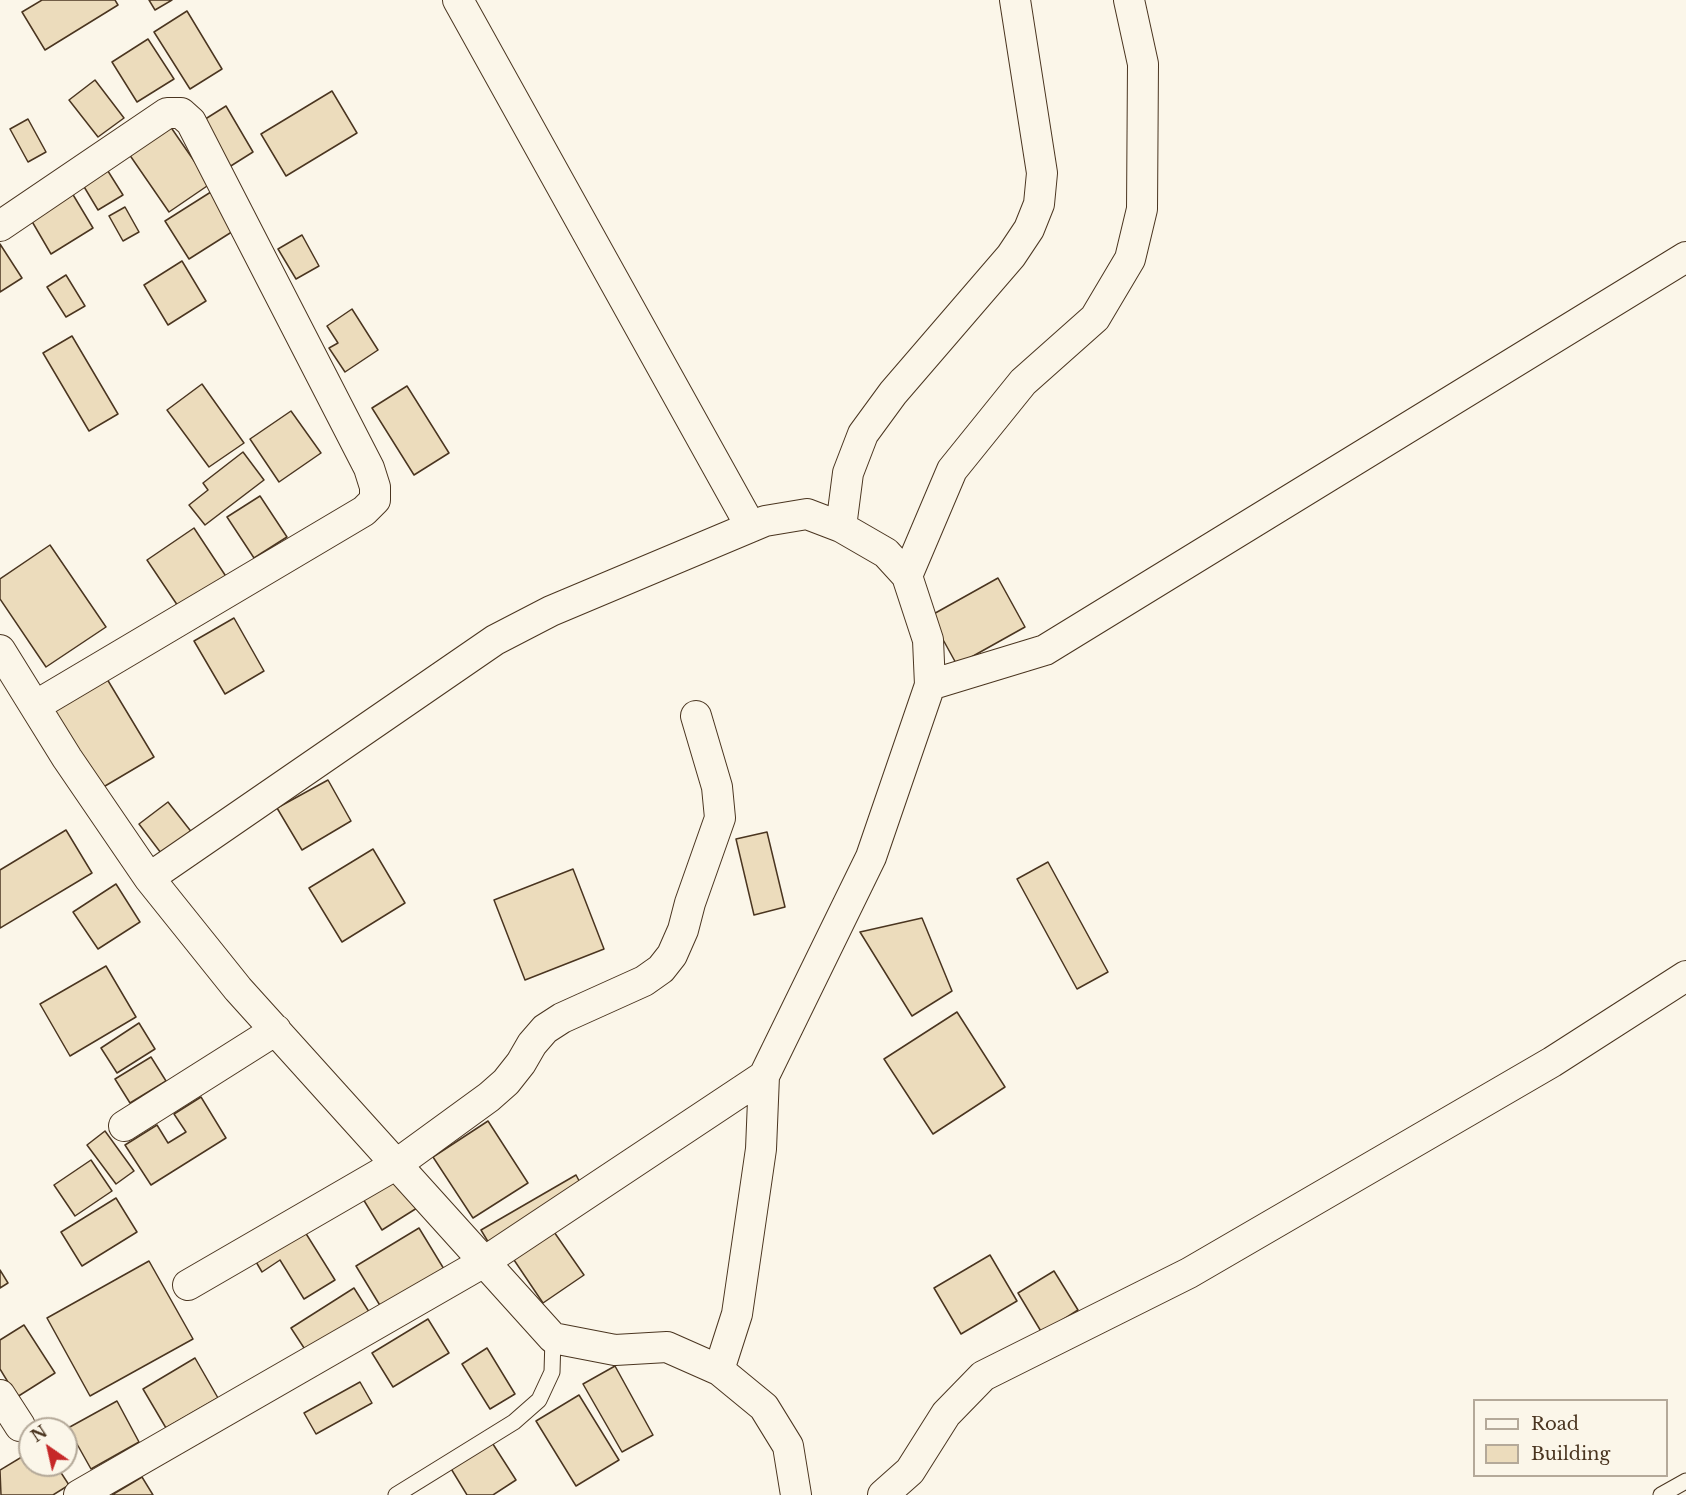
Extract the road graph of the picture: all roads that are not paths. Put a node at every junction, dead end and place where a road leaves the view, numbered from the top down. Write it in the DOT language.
graph roads {
  1 [pos="458,0"];
  2 [pos="1015,0"];
  3 [pos="1129,0"];
  4 [pos="0,226"];
  5 [pos="1686,257"];
  6 [pos="751,527"];
  7 [pos="841,527"];
  8 [pos="907,576"];
  9 [pos="0,650"];
  10 [pos="930,685"];
  11 [pos="34,706"];
  12 [pos="696,716"];
  13 [pos="149,878"];
  14 [pos="1686,976"];
  15 [pos="276,1030"];
  16 [pos="764,1076"];
  17 [pos="124,1126"];
  18 [pos="397,1164"];
  19 [pos="484,1262"];
  20 [pos="188,1285"];
  21 [pos="553,1338"];
  22 [pos="719,1370"];
  23 [pos="0,1395"];
  24 [pos="18,1423"];
  25 [pos="1686,1481"];
  26 [pos="79,1495"];
  27 [pos="396,1495"];
  28 [pos="796,1495"];
  29 [pos="883,1495"];
  30 [pos="1661,1495"];
  1 -- 6 [label="street"];
  2 -- 7 [label="street"];
  3 -- 8 [label="street"];
  4 -- 11 [label="street"];
  5 -- 10 [label="street"];
  6 -- 7 [label="street"];
  6 -- 13 [label="street"];
  7 -- 8 [label="street"];
  8 -- 10 [label="street"];
  9 -- 11 [label="street"];
  10 -- 16 [label="street"];
  11 -- 13 [label="street"];
  12 -- 18 [label="street"];
  13 -- 15 [label="street"];
  14 -- 29 [label="street"];
  15 -- 17 [label="street"];
  15 -- 18 [label="street"];
  16 -- 19 [label="street"];
  16 -- 22 [label="street"];
  18 -- 19 [label="street"];
  18 -- 20 [label="street"];
  19 -- 21 [label="street"];
  19 -- 26 [label="street"];
  21 -- 22 [label="street"];
  21 -- 27 [label="lane"];
  22 -- 28 [label="street"];
  23 -- 24 [label="street"];
  25 -- 30 [label="lane"];
}
